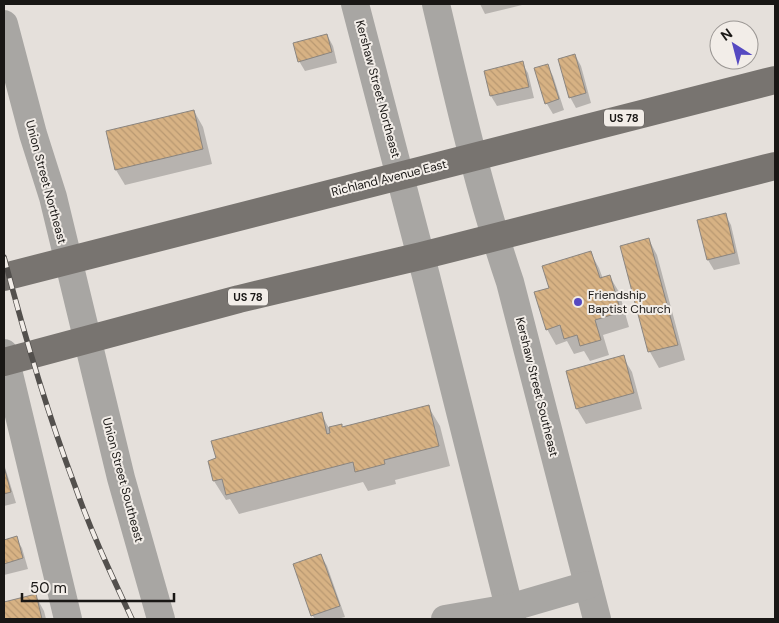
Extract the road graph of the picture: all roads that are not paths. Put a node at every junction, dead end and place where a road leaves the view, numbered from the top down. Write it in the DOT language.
graph roads {
  1 [pos="355,4"];
  2 [pos="436,4"];
  3 [pos="4,24"];
  4 [pos="775,80"];
  5 [pos="473,157"];
  6 [pos="775,166"];
  7 [pos="400,175"];
  8 [pos="495,237"];
  9 [pos="421,256"];
  10 [pos="67,260"];
  11 [pos="4,277"];
  12 [pos="87,339"];
  13 [pos="5,359"];
  14 [pos="588,585"];
  15 [pos="511,614"];
  16 [pos="68,619"];
  17 [pos="162,619"];
  18 [pos="445,619"];
  19 [pos="597,619"];
  1 -- 7 [label="street, Kershaw Street Northeast"];
  2 -- 5 [label="street"];
  3 -- 10 [label="street, Union Street Northeast"];
  4 -- 5 [label="main road, Richland Avenue East / US 78"];
  5 -- 7 [label="main road, Richland Avenue East / US 78"];
  5 -- 8 [label="street, Kershaw Street Southeast"];
  6 -- 8 [label="main road, US 78"];
  7 -- 9 [label="street"];
  7 -- 10 [label="main road, Richland Avenue East / US 78"];
  8 -- 9 [label="main road, US 78"];
  8 -- 14 [label="street, Kershaw Street Southeast"];
  9 -- 12 [label="main road, US 78"];
  9 -- 15 [label="street"];
  10 -- 11 [label="main road, Richland Avenue East / US 78"];
  10 -- 12 [label="street, Union Street Northeast"];
  12 -- 13 [label="main road, US 78"];
  12 -- 17 [label="street, Union Street Southeast"];
  13 -- 16 [label="street"];
  14 -- 15 [label="street"];
  14 -- 19 [label="street, Kershaw Street Southeast"];
  15 -- 18 [label="street"];
}
